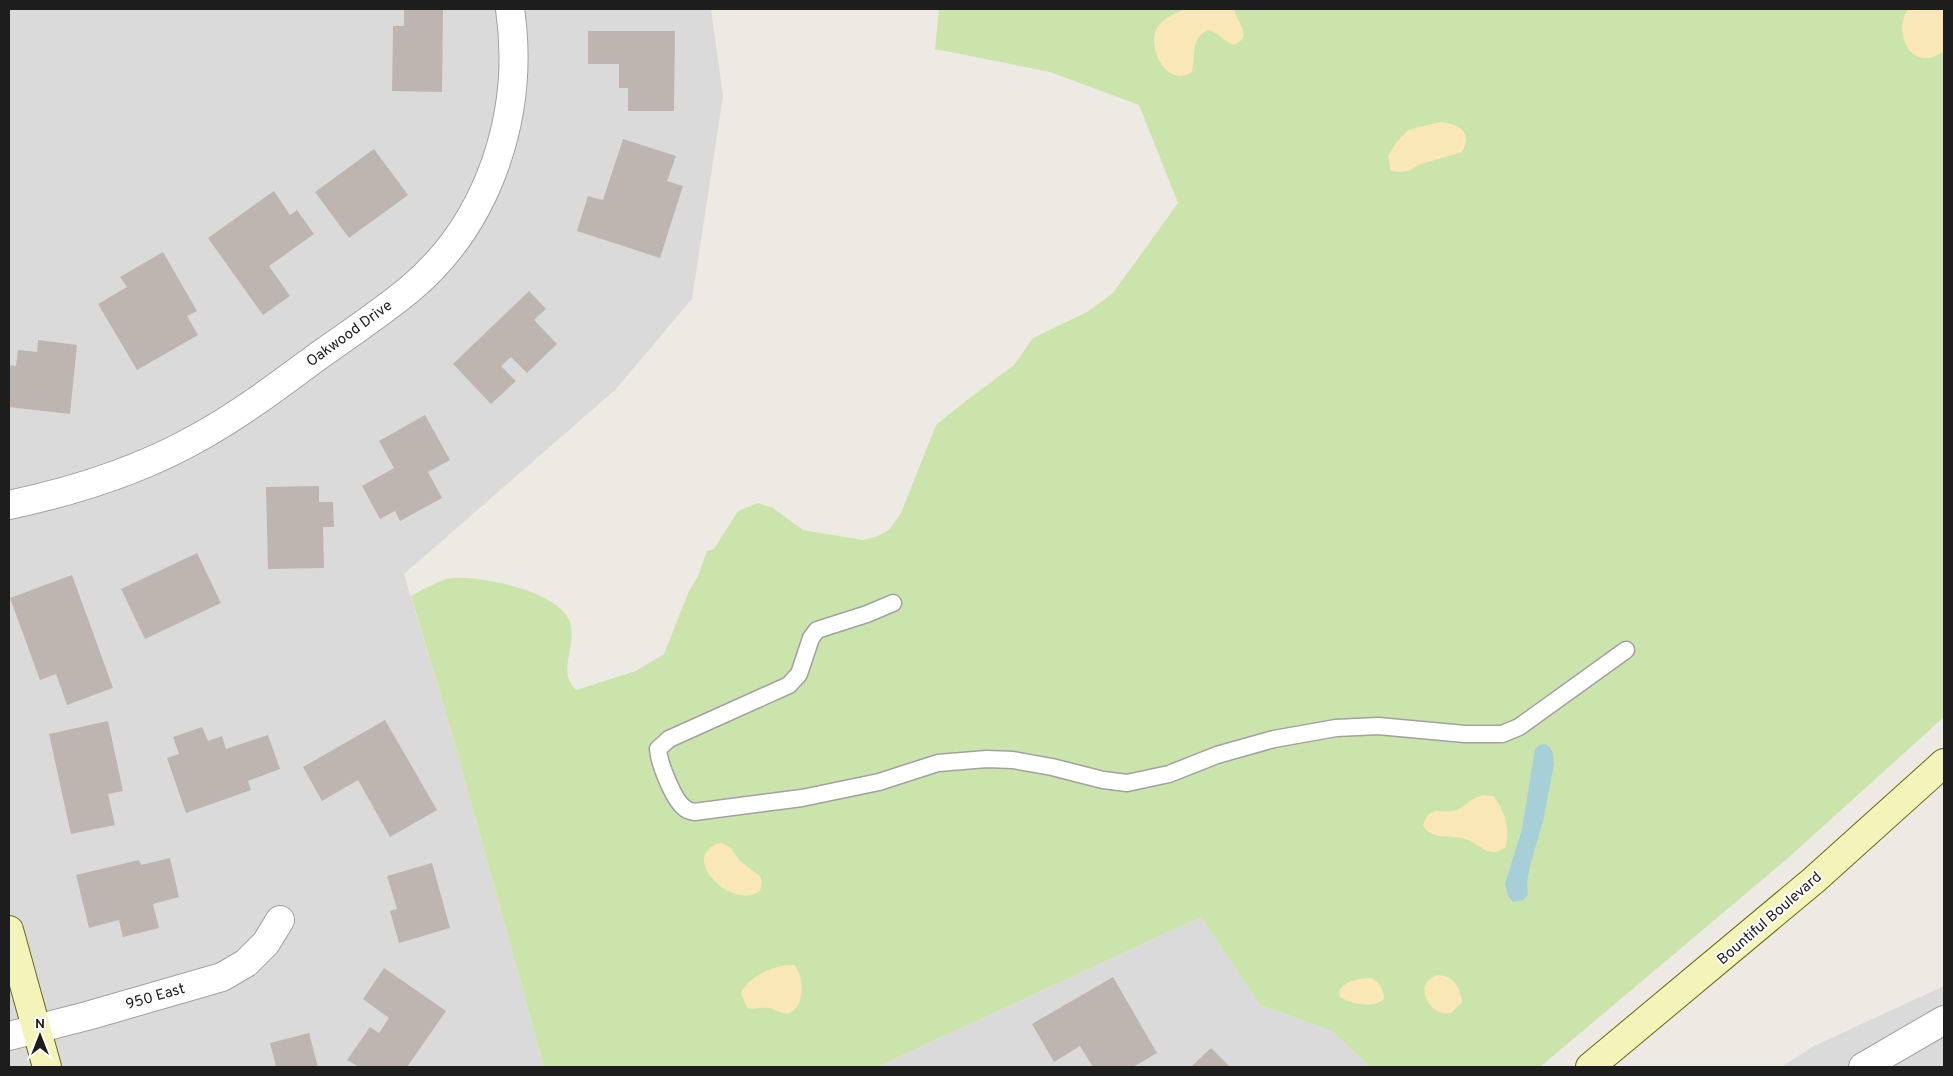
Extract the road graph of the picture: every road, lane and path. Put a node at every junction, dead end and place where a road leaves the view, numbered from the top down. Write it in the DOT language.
graph roads {
  1 [pos="510,9"];
  2 [pos="9,505"];
  3 [pos="893,603"];
  4 [pos="1626,650"];
  5 [pos="1944,763"];
  6 [pos="280,920"];
  7 [pos="9,930"];
  8 [pos="1944,1020"];
  9 [pos="36,1029"];
  10 [pos="9,1036"];
  11 [pos="47,1067"];
  12 [pos="1590,1067"];
  13 [pos="1863,1067"];
  1 -- 2 [label="street, Oakwood Drive"];
  3 -- 4 [label="lane"];
  5 -- 12 [label="main road, Bountiful Boulevard"];
  6 -- 9 [label="street, 950 East"];
  7 -- 9 [label="main road"];
  8 -- 13 [label="street"];
  9 -- 10 [label="street, 950 East"];
  9 -- 11 [label="main road"];
}
